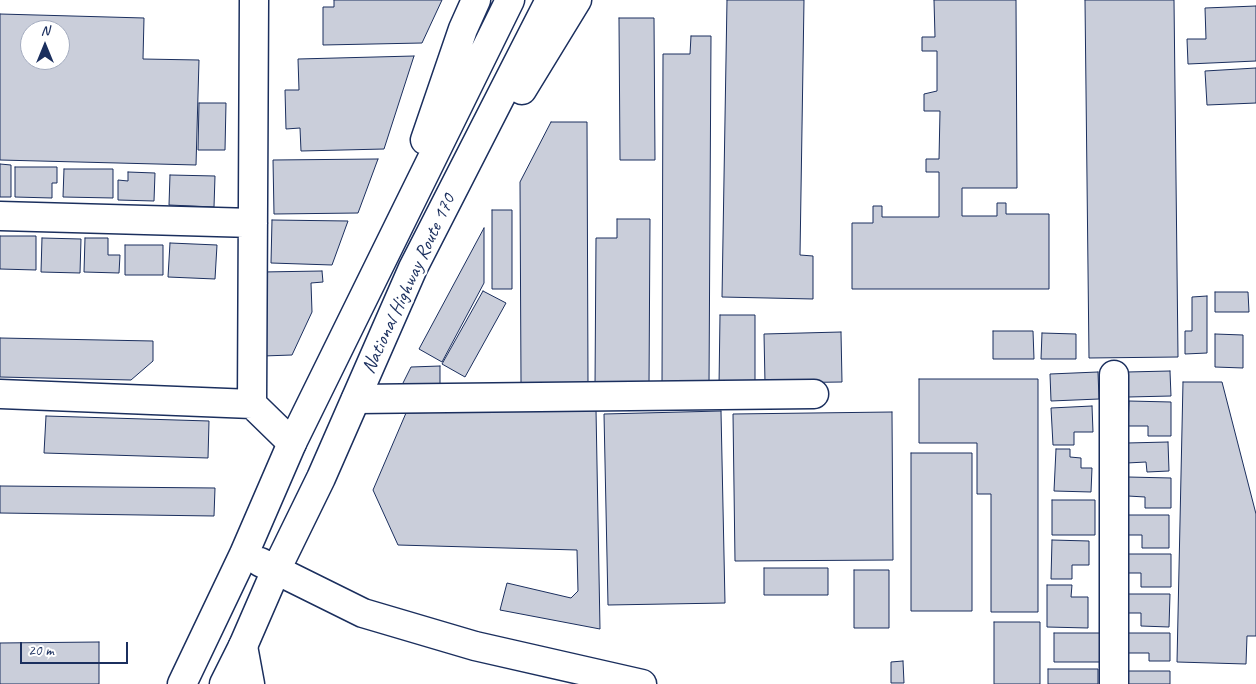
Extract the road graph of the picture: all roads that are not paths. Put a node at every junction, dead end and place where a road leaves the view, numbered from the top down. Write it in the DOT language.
graph roads {
  1 [pos="254,0"];
  2 [pos="476,0"];
  3 [pos="510,0"];
  4 [pos="550,0"];
  5 [pos="578,0"];
  6 [pos="0,216"];
  7 [pos="253,223"];
  8 [pos="385,255"];
  9 [pos="413,268"];
  10 [pos="1114,375"];
  11 [pos="0,394"];
  12 [pos="814,394"];
  13 [pos="356,400"];
  14 [pos="252,404"];
  15 [pos="292,443"];
  16 [pos="244,554"];
  17 [pos="276,570"];
  18 [pos="243,646"];
  19 [pos="182,684"];
  20 [pos="224,684"];
  21 [pos="250,684"];
  22 [pos="642,684"];
  23 [pos="1114,684"];
  1 -- 7 [label="main road"];
  2 -- 8 [label="main road"];
  3 -- 8 [label="main road, National Highway Route 170"];
  4 -- 9 [label="main road, National Highway Route 170"];
  5 -- 9 [label="main road"];
  6 -- 7 [label="main road"];
  7 -- 14 [label="main road"];
  8 -- 15 [label="main road, National Highway Route 170"];
  9 -- 13 [label="main road, National Highway Route 170"];
  10 -- 23 [label="main road"];
  11 -- 14 [label="main road"];
  12 -- 13 [label="main road"];
  13 -- 17 [label="main road, National Highway Route 170"];
  14 -- 15 [label="main road"];
  15 -- 16 [label="main road, National Highway Route 170"];
  16 -- 17 [label="main road"];
  16 -- 19 [label="main road, National Highway Route 170"];
  17 -- 18 [label="main road, National Highway Route 170"];
  17 -- 22 [label="main road"];
  18 -- 20 [label="main road, National Highway Route 170"];
  18 -- 21 [label="main road"];
}
